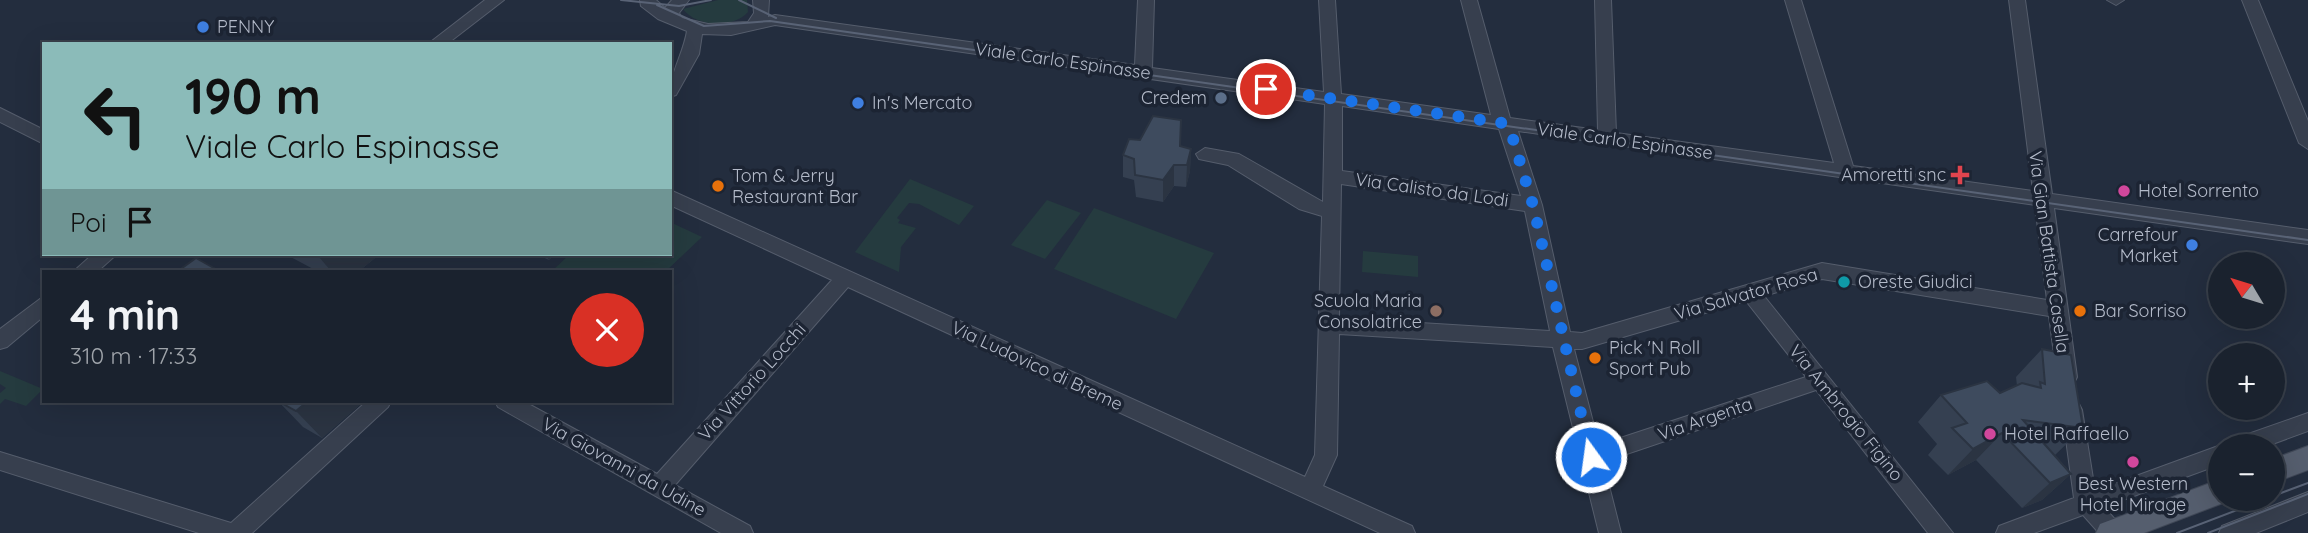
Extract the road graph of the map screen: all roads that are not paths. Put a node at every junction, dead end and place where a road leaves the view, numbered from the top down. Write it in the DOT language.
graph roads {
  1 [pos="496,0"];
  2 [pos="681,0"];
  3 [pos="1146,0"];
  4 [pos="1327,0"];
  5 [pos="1469,0"];
  6 [pos="1603,0"];
  7 [pos="1793,0"];
  8 [pos="2017,0"];
  9 [pos="2250,0"];
  10 [pos="647,1"];
  11 [pos="766,10"];
  12 [pos="675,19"];
  13 [pos="754,26"];
  14 [pos="694,37"];
  15 [pos="439,42"];
  16 [pos="1143,72"];
  17 [pos="672,86"];
  18 [pos="1333,99"];
  19 [pos="0,114"];
  20 [pos="1503,123"];
  21 [pos="42,137"];
  22 [pos="1606,138"];
  23 [pos="2308,143"];
  24 [pos="1205,154"];
  25 [pos="1846,173"];
  26 [pos="1332,176"];
  27 [pos="672,198"];
  28 [pos="2042,201"];
  29 [pos="1533,205"];
  30 [pos="1332,212"];
  31 [pos="2308,237"];
  32 [pos="104,256"];
  33 [pos="85,270"];
  34 [pos="845,278"];
  35 [pos="1751,293"];
  36 [pos="42,306"];
  37 [pos="2056,309"];
  38 [pos="1331,323"];
  39 [pos="0,341"];
  40 [pos="1562,342"];
  41 [pos="1818,380"];
  42 [pos="379,403"];
  43 [pos="509,403"];
  44 [pos="2308,422"];
  45 [pos="2275,434"];
  46 [pos="1591,457"];
  47 [pos="2308,458"];
  48 [pos="2208,459"];
  49 [pos="0,461"];
  50 [pos="2285,467"];
  51 [pos="660,486"];
  52 [pos="1310,491"];
  53 [pos="2208,496"];
  54 [pos="2308,502"];
  55 [pos="2086,503"];
  56 [pos="233,533"];
  57 [pos="742,533"];
  58 [pos="1404,533"];
  59 [pos="1610,533"];
  60 [pos="1942,533"];
  61 [pos="2007,533"];
  62 [pos="2111,533"];
  63 [pos="2230,533"];
  1 -- 15 [label="street"];
  2 -- 12 [label="street"];
  3 -- 16 [label="street"];
  4 -- 18 [label="street"];
  5 -- 20 [label="street"];
  6 -- 22 [label="street"];
  7 -- 25 [label="street"];
  8 -- 28 [label="street, Via Gian Battista Casella"];
  9 -- 23 [label="street"];
  10 -- 12 [label="street"];
  11 -- 13 [label="street, Viale Carlo Espinasse"];
  11 -- 16 [label="street, Viale Carlo Espinasse"];
  12 -- 14 [label="street"];
  13 -- 14 [label="street"];
  14 -- 17 [label="street"];
  16 -- 18 [label="street, Viale Carlo Espinasse"];
  18 -- 20 [label="street, Viale Carlo Espinasse"];
  18 -- 26 [label="street"];
  19 -- 21 [label="street"];
  20 -- 22 [label="street, Viale Carlo Espinasse"];
  20 -- 29 [label="street"];
  22 -- 25 [label="street, Viale Carlo Espinasse"];
  24 -- 30 [label="street"];
  25 -- 28 [label="street, Viale Carlo Espinasse"];
  26 -- 29 [label="street, Via Calisto da Lodi"];
  26 -- 30 [label="street"];
  27 -- 34 [label="street, Via Ludovico di Breme"];
  28 -- 31 [label="street, Viale Carlo Espinasse"];
  28 -- 37 [label="street, Via Gian Battista Casella"];
  29 -- 40 [label="street"];
  30 -- 38 [label="street"];
  32 -- 33 [label="street"];
  34 -- 51 [label="street, Via Vittorio Locchi"];
  34 -- 52 [label="street, Via Ludovico di Breme"];
  35 -- 37 [label="street, Via Salvator Rosa"];
  35 -- 40 [label="street, Via Salvator Rosa"];
  35 -- 41 [label="street, Via Ambrogio Figino"];
  36 -- 39 [label="street"];
  37 -- 55 [label="street, Via Gian Battista Casella"];
  38 -- 40 [label="street, Via Salvator Rosa"];
  38 -- 52 [label="street"];
  40 -- 46 [label="street"];
  41 -- 46 [label="street, Via Argenta"];
  41 -- 60 [label="street, Via Ambrogio Figino"];
  42 -- 56 [label="street"];
  43 -- 51 [label="street, Via Giovanni da Udine"];
  44 -- 45 [label="street"];
  46 -- 59 [label="street"];
  47 -- 50 [label="main road"];
  48 -- 55 [label="street"];
  49 -- 56 [label="street"];
  51 -- 57 [label="street, Via Giovanni da Udine"];
  52 -- 58 [label="street, Via Ludovico di Breme"];
  53 -- 62 [label="main road"];
  54 -- 63 [label="street"];
  55 -- 61 [label="street"];
  55 -- 62 [label="street"];
}
